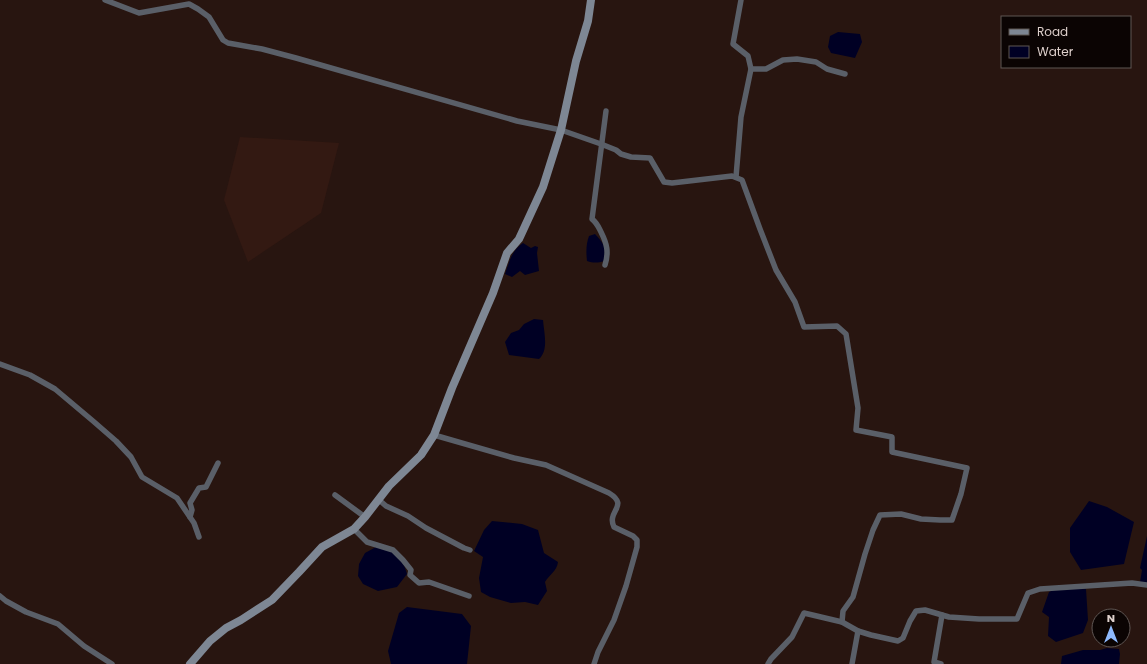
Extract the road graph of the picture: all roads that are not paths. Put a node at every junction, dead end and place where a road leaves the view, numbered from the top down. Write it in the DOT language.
graph roads {
  1 [pos="105,0"];
  2 [pos="591,0"];
  3 [pos="741,0"];
  4 [pos="751,70"];
  5 [pos="845,74"];
  6 [pos="606,111"];
  7 [pos="561,130"];
  8 [pos="602,144"];
  9 [pos="736,177"];
  10 [pos="605,266"];
  11 [pos="0,364"];
  12 [pos="434,435"];
  13 [pos="218,463"];
  14 [pos="335,495"];
  15 [pos="378,499"];
  16 [pos="190,517"];
  17 [pos="365,517"];
  18 [pos="354,529"];
  19 [pos="199,537"];
  20 [pos="470,550"];
  21 [pos="1147,585"];
  22 [pos="0,596"];
  23 [pos="469,596"];
  24 [pos="942,615"];
  25 [pos="842,622"];
  26 [pos="858,631"];
  27 [pos="112,664"];
  28 [pos="190,664"];
  29 [pos="594,664"];
  30 [pos="768,664"];
  31 [pos="852,664"];
  32 [pos="941,664"];
  1 -- 7 [label="street"];
  2 -- 7 [label="main road"];
  3 -- 4 [label="street"];
  4 -- 5 [label="street"];
  4 -- 9 [label="street"];
  6 -- 8 [label="street"];
  7 -- 8 [label="street"];
  7 -- 12 [label="main road"];
  8 -- 9 [label="street"];
  8 -- 10 [label="street"];
  9 -- 25 [label="street"];
  11 -- 16 [label="street"];
  12 -- 15 [label="main road"];
  12 -- 29 [label="street"];
  13 -- 16 [label="street"];
  14 -- 17 [label="street"];
  15 -- 17 [label="main road"];
  15 -- 20 [label="street"];
  16 -- 19 [label="street"];
  17 -- 18 [label="main road"];
  18 -- 23 [label="street"];
  18 -- 28 [label="main road"];
  21 -- 24 [label="street"];
  22 -- 27 [label="street"];
  24 -- 26 [label="street"];
  24 -- 32 [label="street"];
  25 -- 26 [label="street"];
  25 -- 30 [label="street"];
  26 -- 31 [label="street"];
}
